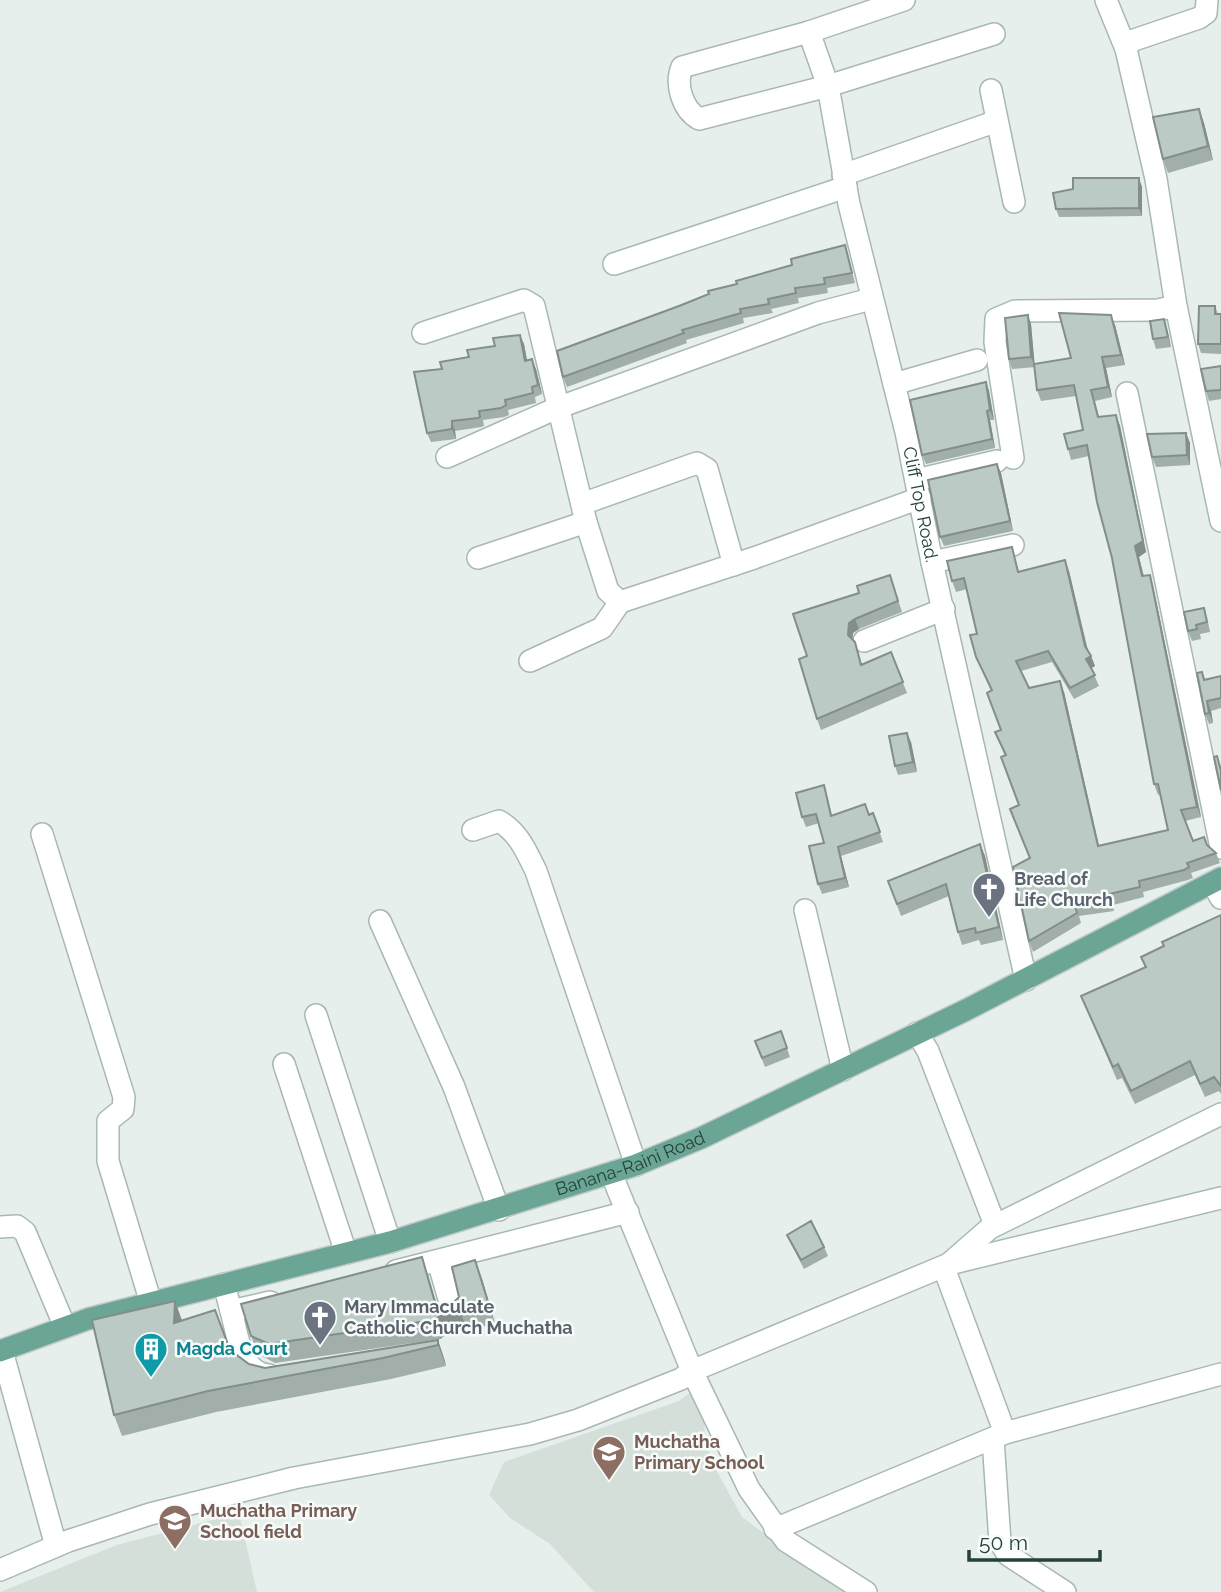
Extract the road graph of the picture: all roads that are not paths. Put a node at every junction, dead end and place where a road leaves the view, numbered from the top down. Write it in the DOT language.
graph roads {
  1 [pos="904,0"];
  2 [pos="1106,0"];
  3 [pos="1207,0"];
  4 [pos="810,32"];
  5 [pos="994,34"];
  6 [pos="1126,49"];
  7 [pos="828,86"];
  8 [pos="991,90"];
  9 [pos="997,121"];
  10 [pos="845,181"];
  11 [pos="1014,202"];
  12 [pos="614,264"];
  13 [pos="871,299"];
  14 [pos="1176,306"];
  15 [pos="423,333"];
  16 [pos="977,360"];
  17 [pos="894,384"];
  18 [pos="1127,393"];
  19 [pos="557,408"];
  20 [pos="447,457"];
  21 [pos="918,489"];
  22 [pos="584,513"];
  23 [pos="1221,520"];
  24 [pos="1013,545"];
  25 [pos="478,558"];
  26 [pos="932,562"];
  27 [pos="734,565"];
  28 [pos="620,602"];
  29 [pos="944,609"];
  30 [pos="864,641"];
  31 [pos="530,661"];
  32 [pos="473,830"];
  33 [pos="42,834"];
  34 [pos="1221,848"];
  35 [pos="1218,886"];
  36 [pos="805,910"];
  37 [pos="380,920"];
  38 [pos="1026,980"];
  39 [pos="316,1015"];
  40 [pos="917,1033"];
  41 [pos="284,1064"];
  42 [pos="843,1070"];
  43 [pos="1221,1114"];
  44 [pos="636,1166"];
  45 [pos="611,1173"];
  46 [pos="1221,1198"];
  47 [pos="499,1210"];
  48 [pos="628,1212"];
  49 [pos="995,1225"];
  50 [pos="0,1227"];
  51 [pos="390,1242"];
  52 [pos="346,1253"];
  53 [pos="438,1261"];
  54 [pos="946,1266"];
  55 [pos="373,1276"];
  56 [pos="224,1284"];
  57 [pos="296,1295"];
  58 [pos="151,1303"];
  59 [pos="231,1311"];
  60 [pos="453,1313"];
  61 [pos="65,1327"];
  62 [pos="1,1351"];
  63 [pos="692,1371"];
  64 [pos="289,1373"];
  65 [pos="1221,1374"];
  66 [pos="999,1436"];
  67 [pos="775,1529"];
  68 [pos="56,1546"];
  69 [pos="0,1570"];
  70 [pos="866,1592"];
  71 [pos="1065,1592"];
  1 -- 4 [label="street"];
  2 -- 6 [label="street"];
  3 -- 6 [label="street"];
  4 -- 7 [label="street, Cliff Top Road."];
  4 -- 7 [label="street"];
  5 -- 7 [label="street"];
  6 -- 14 [label="street"];
  7 -- 10 [label="street, Cliff Top Road."];
  8 -- 9 [label="street"];
  9 -- 10 [label="street"];
  9 -- 11 [label="street"];
  10 -- 12 [label="street"];
  10 -- 13 [label="street, Cliff Top Road."];
  13 -- 17 [label="street, Cliff Top Road."];
  13 -- 19 [label="street"];
  14 -- 21 [label="street"];
  14 -- 23 [label="street"];
  15 -- 19 [label="street"];
  16 -- 17 [label="street"];
  17 -- 21 [label="street, Cliff Top Road."];
  18 -- 34 [label="street"];
  19 -- 20 [label="street"];
  19 -- 22 [label="street"];
  21 -- 26 [label="street, Cliff Top Road."];
  21 -- 27 [label="street"];
  22 -- 25 [label="street"];
  22 -- 27 [label="street"];
  22 -- 28 [label="street"];
  24 -- 26 [label="street"];
  26 -- 29 [label="street, Cliff Top Road."];
  27 -- 28 [label="street"];
  28 -- 31 [label="street"];
  29 -- 30 [label="street"];
  29 -- 38 [label="street, Cliff Top Road."];
  32 -- 44 [label="street"];
  33 -- 58 [label="street"];
  35 -- 38 [label="main road, Banana-Raini Road"];
  36 -- 42 [label="street"];
  37 -- 47 [label="street"];
  38 -- 40 [label="main road, Banana-Raini Road"];
  39 -- 51 [label="street"];
  40 -- 42 [label="main road, Banana-Raini Road"];
  40 -- 49 [label="street"];
  41 -- 52 [label="street"];
  42 -- 44 [label="main road, Banana-Raini Road"];
  43 -- 49 [label="street"];
  44 -- 45 [label="main road, Banana-Raini Road"];
  45 -- 47 [label="main road, Banana-Raini Road"];
  45 -- 48 [label="street"];
  46 -- 54 [label="street"];
  47 -- 51 [label="main road, Banana-Raini Road"];
  48 -- 53 [label="street"];
  48 -- 63 [label="street"];
  49 -- 54 [label="street"];
  50 -- 61 [label="street"];
  51 -- 52 [label="main road, Banana-Raini Road"];
  52 -- 56 [label="main road, Banana-Raini Road"];
  53 -- 55 [label="street"];
  53 -- 60 [label="street"];
  54 -- 63 [label="street"];
  54 -- 66 [label="street"];
  56 -- 58 [label="main road, Banana-Raini Road"];
  56 -- 59 [label="street"];
  57 -- 59 [label="street"];
  58 -- 61 [label="main road, Banana-Raini Road"];
  59 -- 64 [label="street"];
  61 -- 62 [label="main road, Banana-Raini Road"];
  62 -- 68 [label="street"];
  63 -- 67 [label="street"];
  63 -- 68 [label="street"];
  65 -- 66 [label="street"];
  66 -- 67 [label="street"];
  66 -- 71 [label="street"];
  67 -- 70 [label="street"];
  68 -- 69 [label="street"];
}
